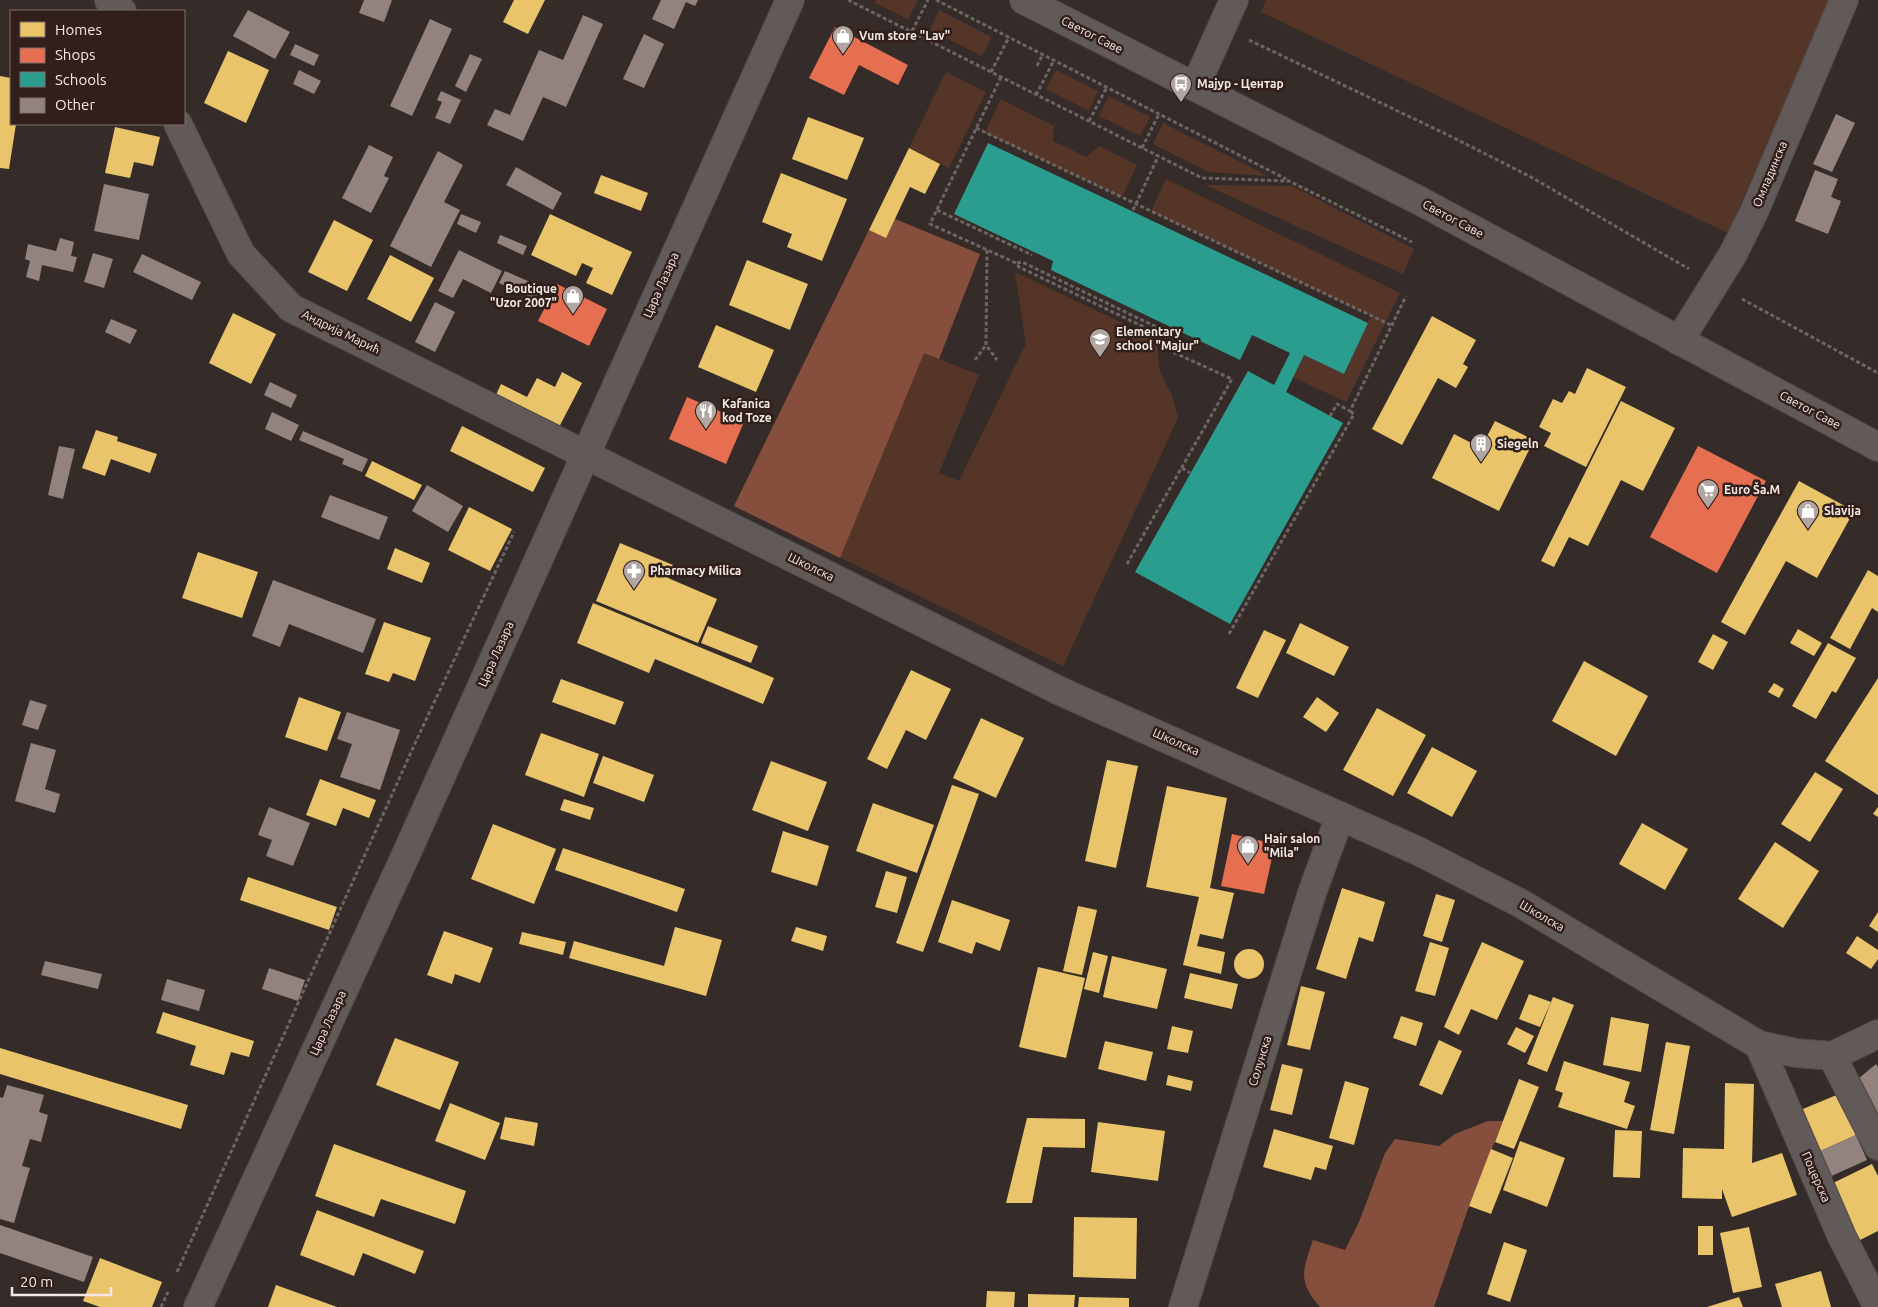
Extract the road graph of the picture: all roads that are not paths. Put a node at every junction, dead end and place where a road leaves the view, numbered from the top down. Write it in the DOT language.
graph roads {
  1 [pos="109,0"];
  2 [pos="790,0"];
  3 [pos="1024,0"];
  4 [pos="1234,0"];
  5 [pos="1844,0"];
  6 [pos="121,10"];
  7 [pos="1196,87"];
  8 [pos="178,125"];
  9 [pos="1680,341"];
  10 [pos="1878,447"];
  11 [pos="585,454"];
  12 [pos="1340,816"];
  13 [pos="1878,1034"];
  14 [pos="1759,1044"];
  15 [pos="1832,1056"];
  16 [pos="1878,1146"];
  17 [pos="198,1307"];
  18 [pos="1183,1307"];
  19 [pos="1878,1307"];
  1 -- 6 [label="street"];
  2 -- 11 [label="street, Цара Лазара"];
  3 -- 7 [label="street, Светог Саве"];
  4 -- 7 [label="street"];
  5 -- 9 [label="street, Омладинска"];
  7 -- 9 [label="street, Светог Саве"];
  8 -- 11 [label="street, Андрија Марић"];
  9 -- 10 [label="street, Светог Саве"];
  11 -- 12 [label="street, Школска"];
  11 -- 17 [label="street, Цара Лазара"];
  12 -- 14 [label="street, Школска"];
  12 -- 18 [label="street, Солунска"];
  13 -- 15 [label="street"];
  14 -- 15 [label="street, Школска"];
  14 -- 19 [label="street, Поцерска"];
  15 -- 16 [label="street"];
}
